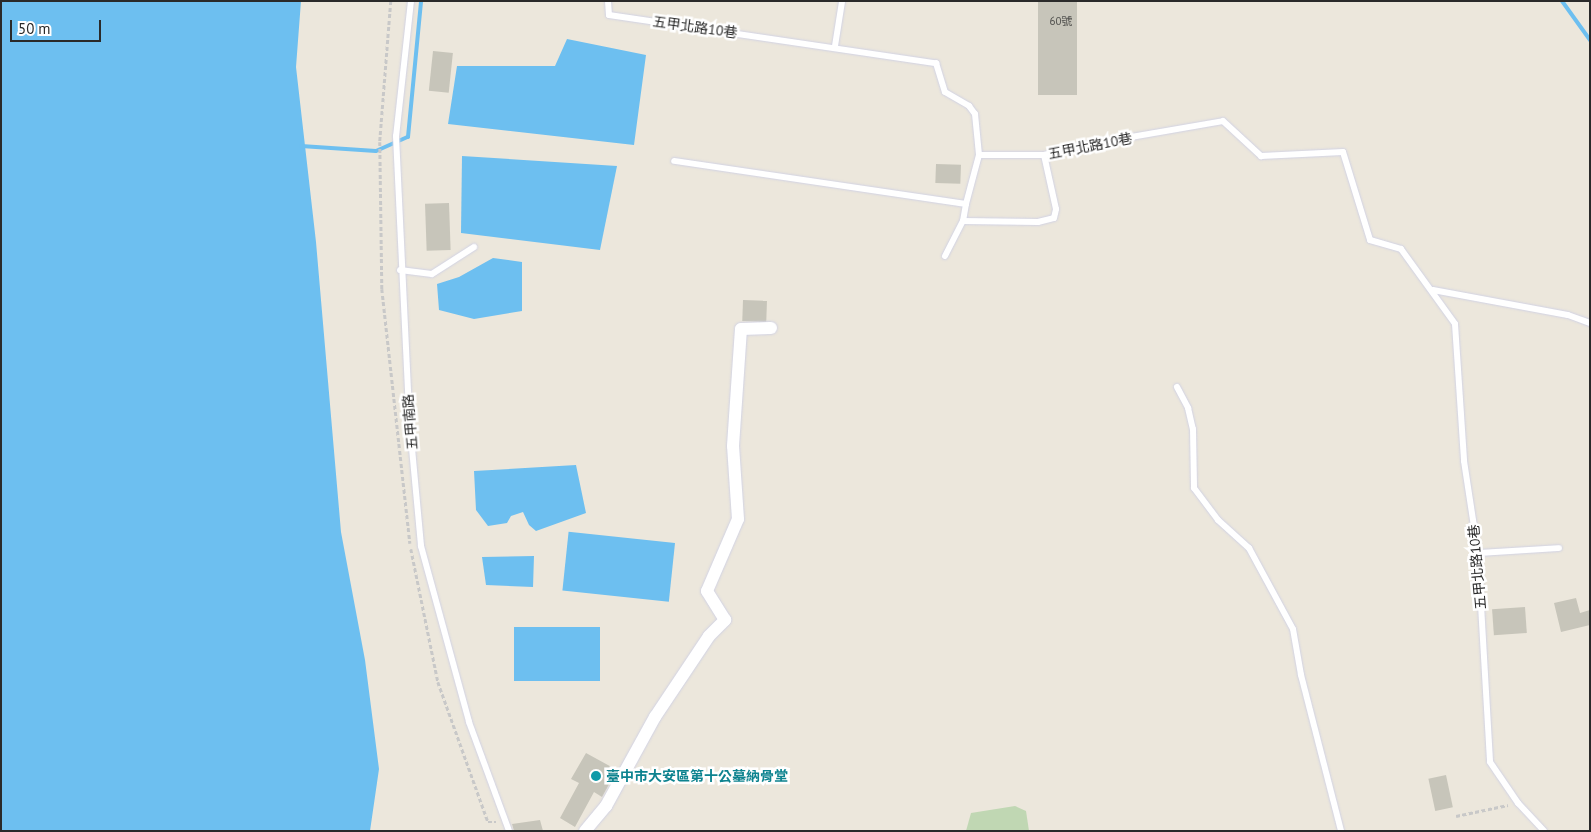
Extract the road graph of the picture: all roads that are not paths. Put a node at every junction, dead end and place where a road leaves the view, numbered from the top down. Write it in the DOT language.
graph roads {
  1 [pos="411,1"];
  2 [pos="608,1"];
  3 [pos="842,2"];
  4 [pos="835,46"];
  5 [pos="979,155"];
  6 [pos="1044,155"];
  7 [pos="674,161"];
  8 [pos="966,204"];
  9 [pos="963,221"];
  10 [pos="474,248"];
  11 [pos="944,256"];
  12 [pos="400,270"];
  13 [pos="1433,290"];
  14 [pos="1590,323"];
  15 [pos="770,328"];
  16 [pos="1177,387"];
  17 [pos="1559,548"];
  18 [pos="1478,553"];
  19 [pos="509,831"];
  20 [pos="585,831"];
  21 [pos="1342,831"];
  22 [pos="1544,831"];
  1 -- 12 [label="lane, 五甲南路"];
  2 -- 4 [label="lane, 五甲北路10巷"];
  3 -- 4 [label="lane"];
  4 -- 5 [label="lane, 五甲北路10巷"];
  5 -- 6 [label="lane, 五甲北路10巷"];
  5 -- 8 [label="lane"];
  6 -- 9 [label="lane"];
  6 -- 13 [label="lane, 五甲北路10巷"];
  7 -- 8 [label="lane"];
  8 -- 9 [label="lane"];
  9 -- 11 [label="lane"];
  10 -- 12 [label="lane"];
  12 -- 19 [label="lane, 五甲南路"];
  13 -- 14 [label="lane"];
  13 -- 18 [label="lane, 五甲北路10巷"];
  15 -- 20 [label="street"];
  16 -- 21 [label="lane"];
  17 -- 18 [label="lane"];
  18 -- 22 [label="lane, 五甲北路10巷"];
}
